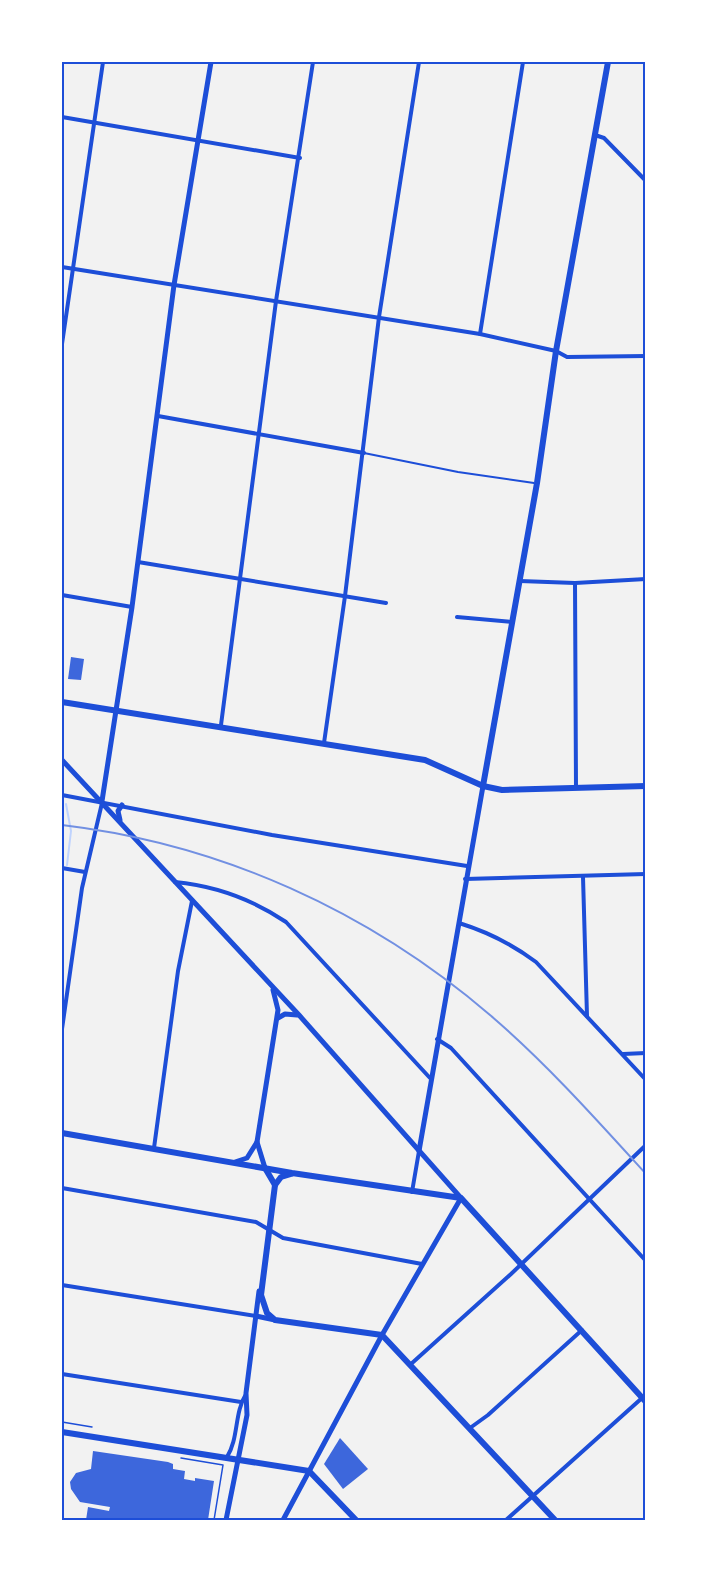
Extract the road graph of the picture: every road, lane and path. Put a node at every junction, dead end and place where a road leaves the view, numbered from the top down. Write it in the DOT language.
graph roads {
  1 [pos="103,62"];
  2 [pos="211,62"];
  3 [pos="314,62"];
  4 [pos="419,62"];
  5 [pos="523,62"];
  6 [pos="608,62"];
  7 [pos="62,117"];
  8 [pos="94,122"];
  9 [pos="595,135"];
  10 [pos="199,139"];
  11 [pos="300,158"];
  12 [pos="645,181"];
  13 [pos="62,267"];
  14 [pos="74,268"];
  15 [pos="174,285"];
  16 [pos="276,301"];
  17 [pos="379,317"];
  18 [pos="480,334"];
  19 [pos="62,344"];
  20 [pos="556,351"];
  21 [pos="645,356"];
  22 [pos="158,416"];
  23 [pos="259,434"];
  24 [pos="364,453"];
  25 [pos="537,483"];
  26 [pos="137,562"];
  27 [pos="240,579"];
  28 [pos="645,579"];
  29 [pos="520,581"];
  30 [pos="575,583"];
  31 [pos="62,594"];
  32 [pos="345,596"];
  33 [pos="386,603"];
  34 [pos="132,607"];
  35 [pos="457,617"];
  36 [pos="512,622"];
  37 [pos="62,702"];
  38 [pos="114,711"];
  39 [pos="221,725"];
  40 [pos="324,743"];
  41 [pos="62,760"];
  42 [pos="483,786"];
  43 [pos="645,786"];
  44 [pos="576,789"];
  45 [pos="62,795"];
  46 [pos="102,801"];
  47 [pos="122,805"];
  48 [pos="120,821"];
  49 [pos="467,866"];
  50 [pos="62,868"];
  51 [pos="85,872"];
  52 [pos="645,874"];
  53 [pos="583,877"];
  54 [pos="465,879"];
  55 [pos="173,881"];
  56 [pos="192,901"];
  57 [pos="457,923"];
  58 [pos="272,988"];
  59 [pos="298,1015"];
  60 [pos="587,1016"];
  61 [pos="277,1019"];
  62 [pos="62,1029"];
  63 [pos="437,1039"];
  64 [pos="645,1053"];
  65 [pos="622,1054"];
  66 [pos="430,1078"];
  67 [pos="645,1080"];
  68 [pos="62,1133"];
  69 [pos="257,1142"];
  70 [pos="645,1145"];
  71 [pos="154,1149"];
  72 [pos="419,1151"];
  73 [pos="232,1163"];
  74 [pos="265,1168"];
  75 [pos="292,1173"];
  76 [pos="275,1185"];
  77 [pos="62,1188"];
  78 [pos="412,1192"];
  79 [pos="461,1198"];
  80 [pos="587,1198"];
  81 [pos="269,1230"];
  82 [pos="645,1261"];
  83 [pos="422,1264"];
  84 [pos="520,1264"];
  85 [pos="260,1282"];
  86 [pos="62,1285"];
  87 [pos="256,1316"];
  88 [pos="275,1320"];
  89 [pos="582,1330"];
  90 [pos="382,1335"];
  91 [pos="411,1364"];
  92 [pos="62,1374"];
  93 [pos="246,1393"];
  94 [pos="644,1400"];
  95 [pos="241,1402"];
  96 [pos="62,1422"];
  97 [pos="92,1427"];
  98 [pos="470,1428"];
  99 [pos="62,1432"];
  100 [pos="237,1461"];
  101 [pos="224,1462"];
  102 [pos="309,1471"];
  103 [pos="532,1496"];
  104 [pos="214,1521"];
  105 [pos="226,1521"];
  106 [pos="282,1521"];
  107 [pos="356,1521"];
  108 [pos="506,1521"];
  109 [pos="555,1521"];
  1 -- 8 [label="street"];
  2 -- 10 [label="street"];
  3 -- 11 [label="street"];
  4 -- 17 [label="street"];
  5 -- 18 [label="street"];
  6 -- 9 [label="main road"];
  7 -- 8 [label="street"];
  8 -- 10 [label="street"];
  8 -- 14 [label="street"];
  9 -- 12 [label="street"];
  9 -- 20 [label="main road"];
  10 -- 11 [label="street"];
  10 -- 15 [label="street"];
  11 -- 16 [label="street"];
  13 -- 14 [label="street"];
  14 -- 15 [label="street"];
  14 -- 19 [label="street"];
  15 -- 16 [label="street"];
  15 -- 22 [label="street"];
  16 -- 17 [label="street"];
  16 -- 23 [label="street"];
  17 -- 18 [label="street"];
  17 -- 24 [label="street"];
  18 -- 20 [label="street"];
  20 -- 21 [label="street"];
  20 -- 25 [label="main road"];
  22 -- 23 [label="street"];
  22 -- 26 [label="street"];
  23 -- 24 [label="street"];
  23 -- 27 [label="street"];
  24 -- 25 [label="lane"];
  24 -- 32 [label="street"];
  25 -- 29 [label="main road"];
  26 -- 27 [label="street"];
  26 -- 34 [label="street"];
  27 -- 32 [label="street"];
  27 -- 39 [label="street"];
  28 -- 30 [label="street"];
  29 -- 30 [label="street"];
  29 -- 36 [label="main road"];
  30 -- 44 [label="street"];
  31 -- 34 [label="street"];
  32 -- 33 [label="street"];
  32 -- 40 [label="street"];
  34 -- 38 [label="street"];
  35 -- 36 [label="street"];
  36 -- 42 [label="main road"];
  37 -- 38 [label="main road"];
  38 -- 39 [label="main road"];
  38 -- 46 [label="street"];
  39 -- 40 [label="main road"];
  40 -- 42 [label="main road"];
  41 -- 46 [label="street"];
  42 -- 44 [label="main road"];
  42 -- 49 [label="street"];
  43 -- 44 [label="main road"];
  45 -- 46 [label="street"];
  46 -- 47 [label="street"];
  46 -- 48 [label="street"];
  46 -- 51 [label="street"];
  47 -- 48 [label="street"];
  47 -- 49 [label="street"];
  48 -- 55 [label="street"];
  49 -- 54 [label="street"];
  50 -- 51 [label="street"];
  51 -- 62 [label="street"];
  52 -- 53 [label="street"];
  53 -- 54 [label="street"];
  53 -- 60 [label="street"];
  54 -- 57 [label="street"];
  55 -- 56 [label="street"];
  55 -- 66 [label="street"];
  56 -- 58 [label="street"];
  56 -- 71 [label="street"];
  57 -- 60 [label="street"];
  57 -- 63 [label="street"];
  58 -- 59 [label="street"];
  58 -- 61 [label="street"];
  59 -- 61 [label="street"];
  59 -- 72 [label="street"];
  60 -- 65 [label="street"];
  61 -- 69 [label="street"];
  63 -- 66 [label="street"];
  63 -- 80 [label="street"];
  64 -- 65 [label="street"];
  65 -- 67 [label="street"];
  66 -- 72 [label="street"];
  68 -- 71 [label="main road"];
  69 -- 73 [label="street"];
  69 -- 74 [label="street"];
  70 -- 80 [label="street"];
  71 -- 73 [label="main road"];
  72 -- 78 [label="street"];
  72 -- 79 [label="street"];
  73 -- 74 [label="main road"];
  74 -- 75 [label="main road"];
  74 -- 76 [label="main road"];
  75 -- 76 [label="main road"];
  75 -- 78 [label="main road"];
  76 -- 81 [label="main road"];
  77 -- 81 [label="street"];
  78 -- 79 [label="main road"];
  79 -- 83 [label="street"];
  79 -- 84 [label="main road"];
  80 -- 82 [label="street"];
  80 -- 84 [label="street"];
  81 -- 83 [label="street"];
  81 -- 85 [label="main road"];
  83 -- 90 [label="street"];
  84 -- 89 [label="main road"];
  84 -- 91 [label="street"];
  85 -- 87 [label="street"];
  85 -- 88 [label="main road"];
  86 -- 87 [label="street"];
  87 -- 88 [label="street"];
  87 -- 93 [label="street"];
  88 -- 90 [label="main road"];
  89 -- 94 [label="main road"];
  89 -- 98 [label="street"];
  90 -- 91 [label="main road"];
  90 -- 102 [label="street"];
  91 -- 98 [label="main road"];
  92 -- 95 [label="street"];
  93 -- 95 [label="street"];
  93 -- 100 [label="street"];
  94 -- 103 [label="street"];
  95 -- 101 [label="street"];
  96 -- 97 [label="path"];
  98 -- 103 [label="main road"];
  99 -- 101 [label="main road"];
  100 -- 101 [label="main road"];
  100 -- 102 [label="main road"];
  100 -- 105 [label="street"];
  101 -- 104 [label="path"];
  102 -- 106 [label="street"];
  102 -- 107 [label="main road"];
  103 -- 108 [label="street"];
  103 -- 109 [label="main road"];
}
